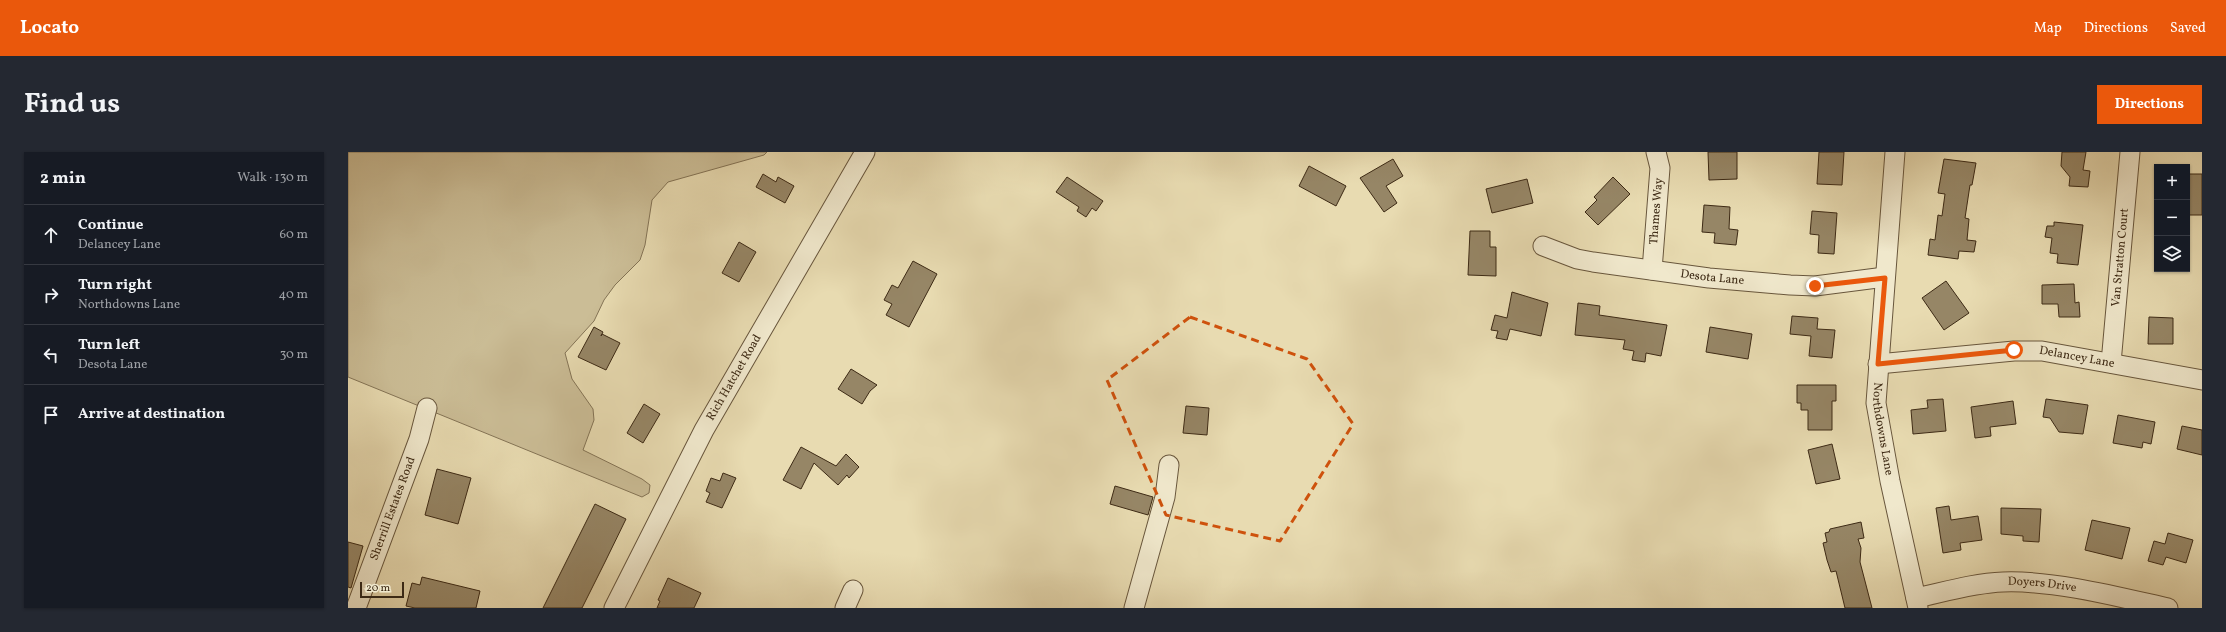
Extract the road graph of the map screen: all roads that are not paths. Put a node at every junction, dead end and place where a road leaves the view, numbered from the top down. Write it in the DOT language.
graph roads {
  1 [pos="866,152"];
  2 [pos="1656,152"];
  3 [pos="1895,152"];
  4 [pos="2130,152"];
  5 [pos="1543,246"];
  6 [pos="1652,270"];
  7 [pos="1885,278"];
  8 [pos="2111,362"];
  9 [pos="1878,364"];
  10 [pos="2202,380"];
  11 [pos="427,408"];
  12 [pos="1169,465"];
  13 [pos="853,590"];
  14 [pos="1917,603"];
  15 [pos="356,608"];
  16 [pos="614,608"];
  17 [pos="845,608"];
  18 [pos="1134,608"];
  19 [pos="2168,608"];
  1 -- 16 [label="street, Rich Hatchet Road"];
  2 -- 6 [label="street, Thames Way"];
  3 -- 7 [label="street, Northdowns Lane"];
  4 -- 8 [label="street, Van Stratton Court"];
  5 -- 6 [label="street, Desota Lane"];
  6 -- 7 [label="street, Desota Lane"];
  7 -- 9 [label="street, Northdowns Lane"];
  8 -- 9 [label="street, Delancey Lane"];
  8 -- 10 [label="street, Delancey Lane"];
  9 -- 14 [label="street, Northdowns Lane"];
  11 -- 15 [label="street, Sherrill Estates Road"];
  12 -- 18 [label="street"];
  13 -- 17 [label="street"];
  14 -- 19 [label="street, Doyers Drive"];
}
